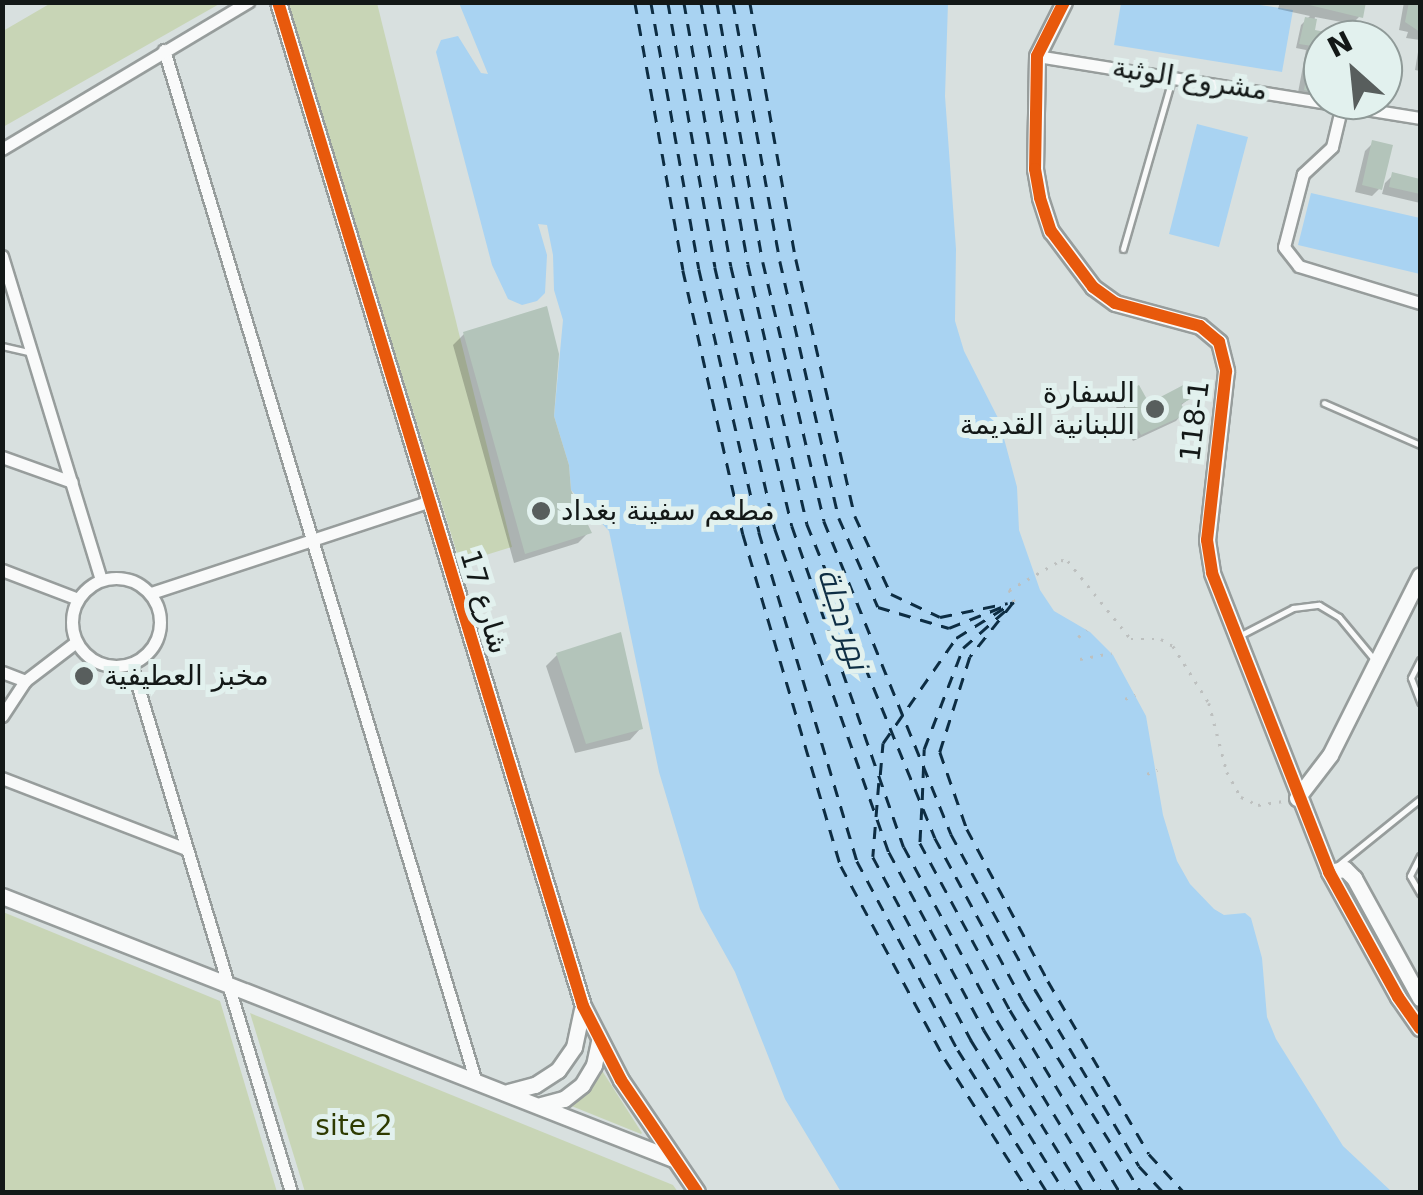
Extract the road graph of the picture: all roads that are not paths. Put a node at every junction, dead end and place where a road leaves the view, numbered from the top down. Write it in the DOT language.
graph roads {
  1 [pos="248,2"];
  2 [pos="278,2"];
  3 [pos="1064,2"];
  4 [pos="164,50"];
  5 [pos="1037,56"];
  6 [pos="1172,76"];
  7 [pos="1303,98"];
  8 [pos="1338,120"];
  9 [pos="2,149"];
  10 [pos="1123,248"];
  11 [pos="2,256"];
  12 [pos="1420,303"];
  13 [pos="2,346"];
  14 [pos="32,353"];
  15 [pos="1324,403"];
  16 [pos="1420,445"];
  17 [pos="2,457"];
  18 [pos="72,482"];
  19 [pos="428,502"];
  20 [pos="312,538"];
  21 [pos="2,570"];
  22 [pos="1420,575"];
  23 [pos="102,579"];
  24 [pos="151,593"];
  25 [pos="78,599"];
  26 [pos="1236,638"];
  27 [pos="76,642"];
  28 [pos="1420,660"];
  29 [pos="1377,663"];
  30 [pos="131,664"];
  31 [pos="2,672"];
  32 [pos="26,681"];
  33 [pos="1420,702"];
  34 [pos="2,716"];
  35 [pos="2,778"];
  36 [pos="1297,798"];
  37 [pos="1420,799"];
  38 [pos="186,850"];
  39 [pos="1420,856"];
  40 [pos="1329,872"];
  41 [pos="1420,893"];
  42 [pos="2,896"];
  43 [pos="231,987"];
  44 [pos="1420,998"];
  45 [pos="582,1006"];
  46 [pos="1420,1028"];
  47 [pos="599,1042"];
  48 [pos="475,1079"];
  49 [pos="508,1092"];
  50 [pos="541,1106"];
  51 [pos="672,1159"];
  52 [pos="290,1192"];
  53 [pos="696,1192"];
  1 -- 4 [label="street"];
  2 -- 19 [label="street, شارع 17"];
  3 -- 5 [label="street, 118-1"];
  4 -- 9 [label="street"];
  4 -- 20 [label="street"];
  5 -- 6 [label="street, مشروع الوثبة"];
  5 -- 26 [label="street, 118-1"];
  6 -- 7 [label="street, مشروع الوثبة"];
  6 -- 10 [label="lane"];
  8 -- 12 [label="street"];
  11 -- 14 [label="street"];
  13 -- 14 [label="lane"];
  14 -- 18 [label="street"];
  15 -- 16 [label="lane"];
  17 -- 18 [label="street"];
  18 -- 23 [label="street"];
  19 -- 20 [label="street"];
  19 -- 45 [label="street, شارع 17"];
  20 -- 24 [label="street"];
  20 -- 48 [label="street"];
  21 -- 25 [label="street"];
  22 -- 29 [label="street"];
  23 -- 24 [label="street"];
  23 -- 25 [label="street"];
  24 -- 30 [label="street"];
  25 -- 27 [label="street"];
  26 -- 29 [label="lane"];
  26 -- 36 [label="street, 118-1"];
  27 -- 30 [label="street"];
  27 -- 32 [label="street"];
  28 -- 33 [label="lane"];
  29 -- 36 [label="street"];
  30 -- 38 [label="street"];
  31 -- 32 [label="street"];
  32 -- 34 [label="street"];
  35 -- 38 [label="street"];
  36 -- 40 [label="street, 118-1"];
  37 -- 40 [label="lane"];
  38 -- 43 [label="street"];
  39 -- 41 [label="lane"];
  40 -- 44 [label="street"];
  40 -- 46 [label="street, 118-1"];
  42 -- 43 [label="street"];
  43 -- 48 [label="street"];
  43 -- 52 [label="street"];
  45 -- 47 [label="street, شارع 17"];
  45 -- 49 [label="street"];
  47 -- 50 [label="street"];
  47 -- 51 [label="street, شارع 17"];
  48 -- 49 [label="street"];
  49 -- 50 [label="street"];
  50 -- 51 [label="street"];
  51 -- 53 [label="street, شارع 17"];
}
